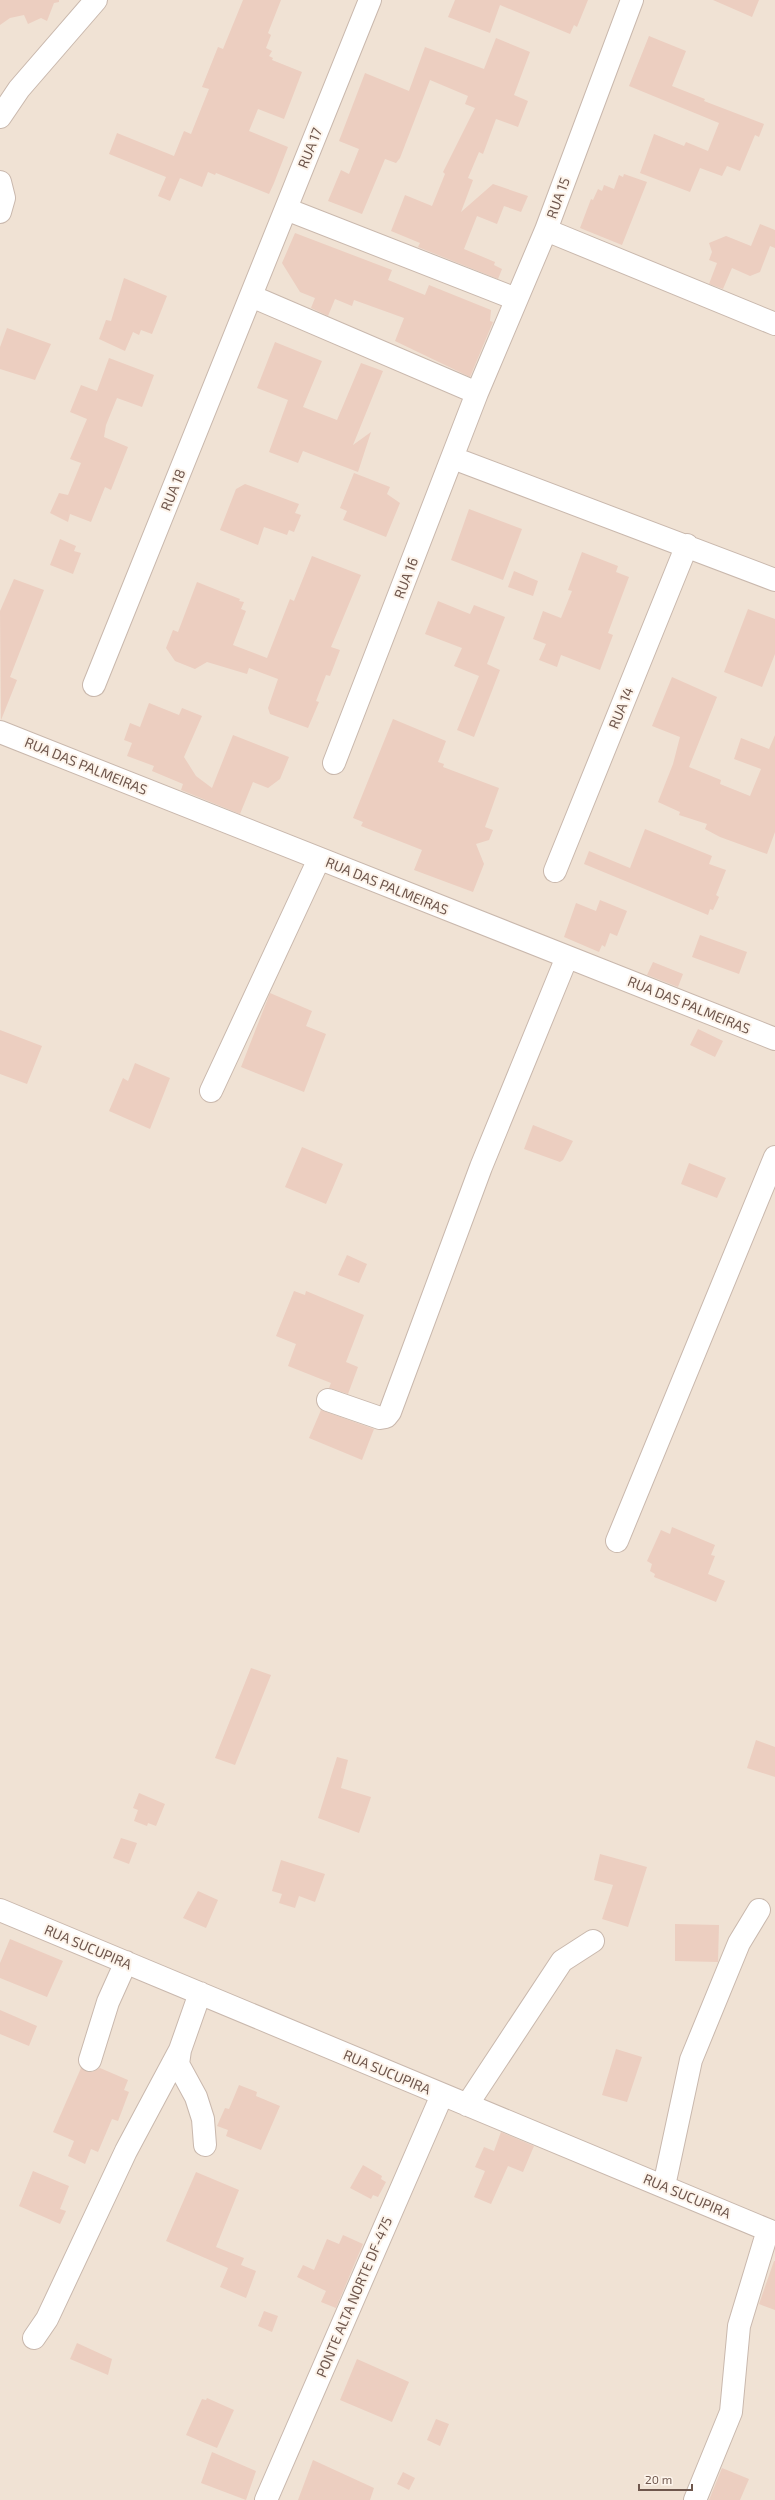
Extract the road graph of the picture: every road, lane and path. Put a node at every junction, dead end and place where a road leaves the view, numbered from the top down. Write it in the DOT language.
graph roads {
  1 [pos="96,0"];
  2 [pos="370,0"];
  3 [pos="632,0"];
  4 [pos="0,117"];
  5 [pos="0,182"];
  6 [pos="286,209"];
  7 [pos="0,212"];
  8 [pos="546,230"];
  9 [pos="251,296"];
  10 [pos="516,299"];
  11 [pos="775,324"];
  12 [pos="477,393"];
  13 [pos="453,458"];
  14 [pos="687,545"];
  15 [pos="775,580"];
  16 [pos="94,685"];
  17 [pos="0,732"];
  18 [pos="334,763"];
  19 [pos="319,859"];
  20 [pos="555,871"];
  21 [pos="567,957"];
  22 [pos="775,1039"];
  23 [pos="211,1091"];
  24 [pos="775,1157"];
  25 [pos="328,1400"];
  26 [pos="618,1541"];
  27 [pos="0,1910"];
  28 [pos="759,1910"];
  29 [pos="593,1941"];
  30 [pos="126,1962"];
  31 [pos="200,1993"];
  32 [pos="180,2050"];
  33 [pos="90,2060"];
  34 [pos="442,2095"];
  35 [pos="467,2105"];
  36 [pos="205,2145"];
  37 [pos="664,2186"];
  38 [pos="772,2232"];
  39 [pos="34,2338"];
  40 [pos="266,2500"];
  41 [pos="695,2500"];
  1 -- 4 [label="street"];
  2 -- 6 [label="street, RUA 17"];
  3 -- 8 [label="street, RUA 15"];
  5 -- 7 [label="street"];
  6 -- 9 [label="street, RUA 17"];
  6 -- 10 [label="street"];
  8 -- 10 [label="street, RUA 15"];
  8 -- 11 [label="street"];
  9 -- 12 [label="street"];
  9 -- 16 [label="street, RUA 18"];
  10 -- 12 [label="street, RUA 15"];
  12 -- 13 [label="street, RUA 16"];
  13 -- 14 [label="street"];
  13 -- 18 [label="street, RUA 16"];
  14 -- 15 [label="street"];
  14 -- 20 [label="street, RUA 14"];
  17 -- 19 [label="street, RUA DAS PALMEIRAS"];
  19 -- 21 [label="street, RUA DAS PALMEIRAS"];
  19 -- 23 [label="street"];
  21 -- 22 [label="street, RUA DAS PALMEIRAS"];
  21 -- 25 [label="street"];
  24 -- 26 [label="street"];
  27 -- 30 [label="street, RUA SUCUPIRA"];
  28 -- 37 [label="street"];
  29 -- 35 [label="street"];
  30 -- 31 [label="street, RUA SUCUPIRA"];
  30 -- 33 [label="street"];
  31 -- 32 [label="street"];
  31 -- 34 [label="street, RUA SUCUPIRA"];
  32 -- 36 [label="street"];
  32 -- 39 [label="street"];
  34 -- 35 [label="street, RUA SUCUPIRA"];
  34 -- 40 [label="street, PONTE ALTA NORTE DF-475"];
  35 -- 37 [label="street, RUA SUCUPIRA"];
  37 -- 38 [label="street, RUA SUCUPIRA"];
  38 -- 41 [label="street"];
}
